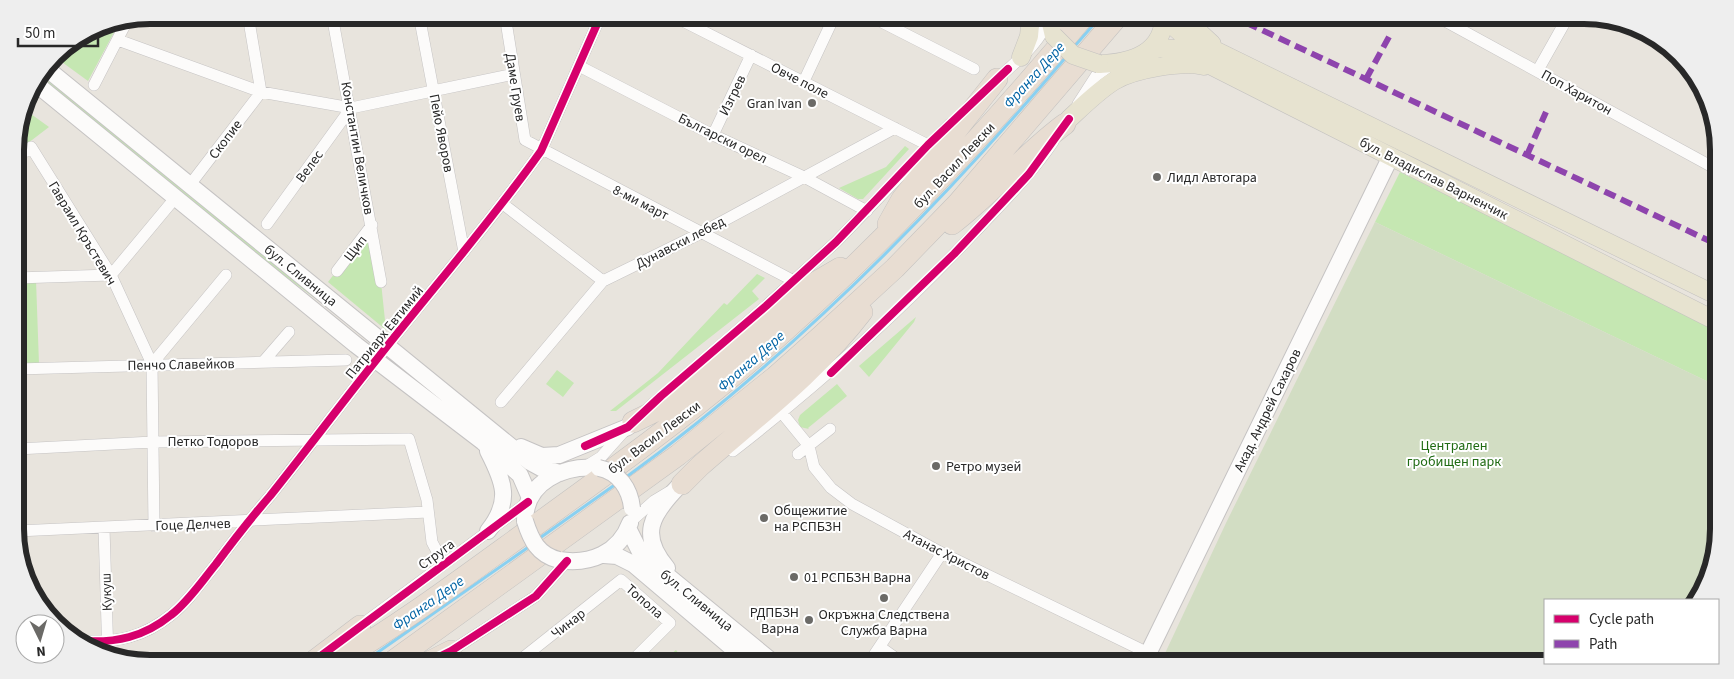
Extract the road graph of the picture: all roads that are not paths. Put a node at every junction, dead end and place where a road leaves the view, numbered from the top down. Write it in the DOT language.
graph roads {
  1 [pos="250,24"];
  2 [pos="334,24"];
  3 [pos="421,24"];
  4 [pos="506,24"];
  5 [pos="597,24"];
  6 [pos="689,24"];
  7 [pos="831,24"];
  8 [pos="886,24"];
  9 [pos="1030,24"];
  10 [pos="1046,24"];
  11 [pos="1051,24"];
  12 [pos="1077,24"];
  13 [pos="1111,24"];
  14 [pos="1163,24"];
  15 [pos="1172,24"];
  16 [pos="1193,24"];
  17 [pos="1451,24"];
  18 [pos="1564,24"];
  19 [pos="125,26"];
  20 [pos="118,40"];
  21 [pos="1147,52"];
  22 [pos="751,55"];
  23 [pos="1021,57"];
  24 [pos="1221,61"];
  25 [pos="1107,63"];
  26 [pos="579,66"];
  27 [pos="974,69"];
  28 [pos="1538,70"];
  29 [pos="51,72"];
  30 [pos="514,74"];
  31 [pos="997,79"];
  32 [pos="804,82"];
  33 [pos="94,85"];
  34 [pos="40,88"];
  35 [pos="434,89"];
  36 [pos="261,92"];
  37 [pos="351,108"];
  38 [pos="1067,122"];
  39 [pos="896,128"];
  40 [pos="713,134"];
  41 [pos="928,145"];
  42 [pos="541,151"];
  43 [pos="24,152"];
  44 [pos="1391,156"];
  45 [pos="1710,166"];
  46 [pos="804,177"];
  47 [pos="189,186"];
  48 [pos="176,197"];
  49 [pos="504,204"];
  50 [pos="867,211"];
  51 [pos="267,224"];
  52 [pos="372,225"];
  53 [pos="701,233"];
  54 [pos="874,248"];
  55 [pos="464,252"];
  56 [pos="898,265"];
  57 [pos="337,271"];
  58 [pos="111,275"];
  59 [pos="226,275"];
  60 [pos="24,278"];
  61 [pos="603,280"];
  62 [pos="794,281"];
  63 [pos="381,282"];
  64 [pos="1710,292"];
  65 [pos="1710,318"];
  66 [pos="289,332"];
  67 [pos="386,347"];
  68 [pos="346,360"];
  69 [pos="376,360"];
  70 [pos="263,362"];
  71 [pos="152,364"];
  72 [pos="24,369"];
  73 [pos="501,402"];
  74 [pos="782,413"];
  75 [pos="631,424"];
  76 [pos="830,429"];
  77 [pos="488,437"];
  78 [pos="315,441"];
  79 [pos="153,442"];
  80 [pos="809,446"];
  81 [pos="24,449"];
  82 [pos="798,454"];
  83 [pos="592,468"];
  84 [pos="560,473"];
  85 [pos="680,486"];
  86 [pos="529,500"];
  87 [pos="428,512"];
  88 [pos="630,520"];
  89 [pos="249,522"];
  90 [pos="154,526"];
  91 [pos="104,528"];
  92 [pos="24,531"];
  93 [pos="488,531"];
  94 [pos="942,554"];
  95 [pos="604,555"];
  96 [pos="563,560"];
  97 [pos="443,563"];
  98 [pos="621,580"];
  99 [pos="688,593"];
  100 [pos="360,626"];
  101 [pos="93,641"];
  102 [pos="108,642"];
  103 [pos="880,647"];
  104 [pos="108,649"];
  105 [pos="322,655"];
  106 [pos="347,655"];
  107 [pos="401,655"];
  108 [pos="455,655"];
  109 [pos="526,655"];
  110 [pos="640,655"];
  111 [pos="740,655"];
  112 [pos="764,655"];
  113 [pos="874,655"];
  114 [pos="891,655"];
  115 [pos="1140,655"];
  116 [pos="1147,655"];
  1 -- 36 [label="street"];
  2 -- 37 [label="street, Константин Величков"];
  3 -- 35 [label="street, Пейо Яворов"];
  4 -- 30 [label="street, Даме Груев"];
  5 -- 26 [label="street, Патриарх Евтимий"];
  6 -- 22 [label="street, Овче поле"];
  7 -- 32 [label="street"];
  8 -- 27 [label="street"];
  9 -- 23 [label="main road"];
  10 -- 23 [label="street"];
  11 -- 25 [label="main road, bridge"];
  12 -- 54 [label="highway, бул. Васил Левски"];
  13 -- 56 [label="highway, бул. Васил Левски"];
  14 -- 21 [label="main road"];
  15 -- 24 [label="main road, бул. Владислав Варненчик"];
  16 -- 24 [label="main road"];
  17 -- 28 [label="street, Поп Харитон"];
  18 -- 28 [label="street"];
  19 -- 20 [label="street"];
  20 -- 33 [label="street"];
  20 -- 36 [label="street"];
  21 -- 24 [label="main road, бул. Владислав Варненчик"];
  21 -- 25 [label="main road, бул. Владислав Варненчик"];
  22 -- 32 [label="street, Овче поле"];
  22 -- 40 [label="street, Изгрев"];
  23 -- 31 [label="street"];
  24 -- 38 [label="main road"];
  24 -- 44 [label="main road, бул. Владислав Варненчик"];
  24 -- 64 [label="main road, бул. Владислав Варненчик"];
  25 -- 38 [label="street"];
  26 -- 40 [label="street, Български орел"];
  26 -- 42 [label="street, Патриарх Евтимий"];
  28 -- 45 [label="street, Поп Харитон"];
  29 -- 47 [label="main road, бул. Сливница"];
  30 -- 35 [label="street"];
  30 -- 42 [label="street, Даме Груев"];
  31 -- 41 [label="street"];
  31 -- 54 [label="highway"];
  32 -- 39 [label="street, Овче поле"];
  34 -- 48 [label="main road, бул. Сливница"];
  35 -- 37 [label="street"];
  35 -- 55 [label="street, Пейо Яворов"];
  36 -- 37 [label="street"];
  36 -- 47 [label="street, Скопие"];
  37 -- 51 [label="street, Велес"];
  37 -- 52 [label="street, Константин Величков"];
  38 -- 56 [label="highway"];
  38 -- 74 [label="street"];
  39 -- 41 [label="street, Овче поле"];
  39 -- 46 [label="street, Дунавски лебед"];
  40 -- 46 [label="street, Български орел"];
  41 -- 50 [label="street"];
  42 -- 49 [label="street, Патриарх Евтимий"];
  42 -- 53 [label="street, 8-ми март"];
  43 -- 58 [label="street, Гавраил Кръстевич"];
  44 -- 65 [label="main road, бул. Владислав Варненчик"];
  44 -- 116 [label="main road, Акад. Андрей Сахаров"];
  46 -- 50 [label="street, Български орел"];
  46 -- 53 [label="street, Дунавски лебед"];
  47 -- 67 [label="main road, бул. Сливница"];
  48 -- 58 [label="street"];
  48 -- 69 [label="main road, бул. Сливница"];
  49 -- 55 [label="street, Патриарх Евтимий"];
  49 -- 61 [label="street"];
  50 -- 62 [label="street"];
  52 -- 57 [label="street, Щип"];
  52 -- 63 [label="street, Константин Величков"];
  53 -- 61 [label="street, Дунавски лебед"];
  53 -- 62 [label="street, 8-ми март"];
  54 -- 75 [label="highway"];
  54 -- 106 [label="highway, бул. Васил Левски"];
  55 -- 67 [label="street, Патриарх Евтимий"];
  56 -- 85 [label="highway"];
  56 -- 107 [label="highway, бул. Васил Левски"];
  58 -- 60 [label="street"];
  58 -- 71 [label="street, Гавраил Кръстевич"];
  59 -- 71 [label="street"];
  61 -- 73 [label="street, Дунавски лебед"];
  62 -- 75 [label="street"];
  66 -- 70 [label="street"];
  67 -- 69 [label="street, Патриарх Евтимий"];
  67 -- 77 [label="main road, бул. Сливница"];
  68 -- 70 [label="street, Пенчо Славейков"];
  69 -- 77 [label="main road, бул. Сливница"];
  69 -- 78 [label="street, Патриарх Евтимий"];
  70 -- 71 [label="street, Пенчо Славейков"];
  71 -- 72 [label="street, Пенчо Славейков"];
  71 -- 79 [label="street, Гавраил Кръстевич"];
  74 -- 80 [label="street, Атанас Христов"];
  74 -- 85 [label="street"];
  75 -- 77 [label="main road"];
  75 -- 83 [label="street"];
  76 -- 80 [label="street"];
  77 -- 84 [label="main road, бул. Сливница"];
  77 -- 86 [label="main road, бул. Сливница"];
  77 -- 93 [label="main road"];
  78 -- 79 [label="street, Петко Тодоров"];
  78 -- 87 [label="street, Петко Тодоров"];
  78 -- 89 [label="street, Патриарх Евтимий"];
  79 -- 81 [label="street, Петко Тодоров"];
  79 -- 90 [label="street, Гавраил Кръстевич"];
  80 -- 82 [label="street"];
  80 -- 94 [label="street, Атанас Христов"];
  83 -- 84 [label="main road"];
  83 -- 88 [label="main road, bridge"];
  84 -- 86 [label="main road"];
  85 -- 88 [label="street"];
  85 -- 99 [label="main road"];
  86 -- 93 [label="street, Струга"];
  86 -- 96 [label="main road, bridge"];
  87 -- 89 [label="street, Гоце Делчев"];
  87 -- 97 [label="street"];
  88 -- 95 [label="main road"];
  88 -- 99 [label="main road, бул. Сливница"];
  89 -- 90 [label="street, Гоце Делчев"];
  89 -- 102 [label="street, Патриарх Евтимий"];
  90 -- 91 [label="street, Гоце Делчев"];
  91 -- 92 [label="street, Гоце Делчев"];
  91 -- 102 [label="street, Кукуш"];
  93 -- 97 [label="street, Струга"];
  94 -- 103 [label="street"];
  94 -- 115 [label="street, Атанас Христов"];
  95 -- 96 [label="main road"];
  95 -- 111 [label="main road, бул. Сливница"];
  96 -- 108 [label="street"];
  97 -- 100 [label="street, Струга"];
  98 -- 109 [label="street, Чинар"];
  98 -- 110 [label="street, Топола"];
  99 -- 112 [label="main road, бул. Сливница"];
  100 -- 105 [label="highway"];
  101 -- 102 [label="street, Патриарх Евтимий"];
  102 -- 104 [label="street, Кукуш"];
  103 -- 113 [label="street"];
  103 -- 114 [label="street"];
}
